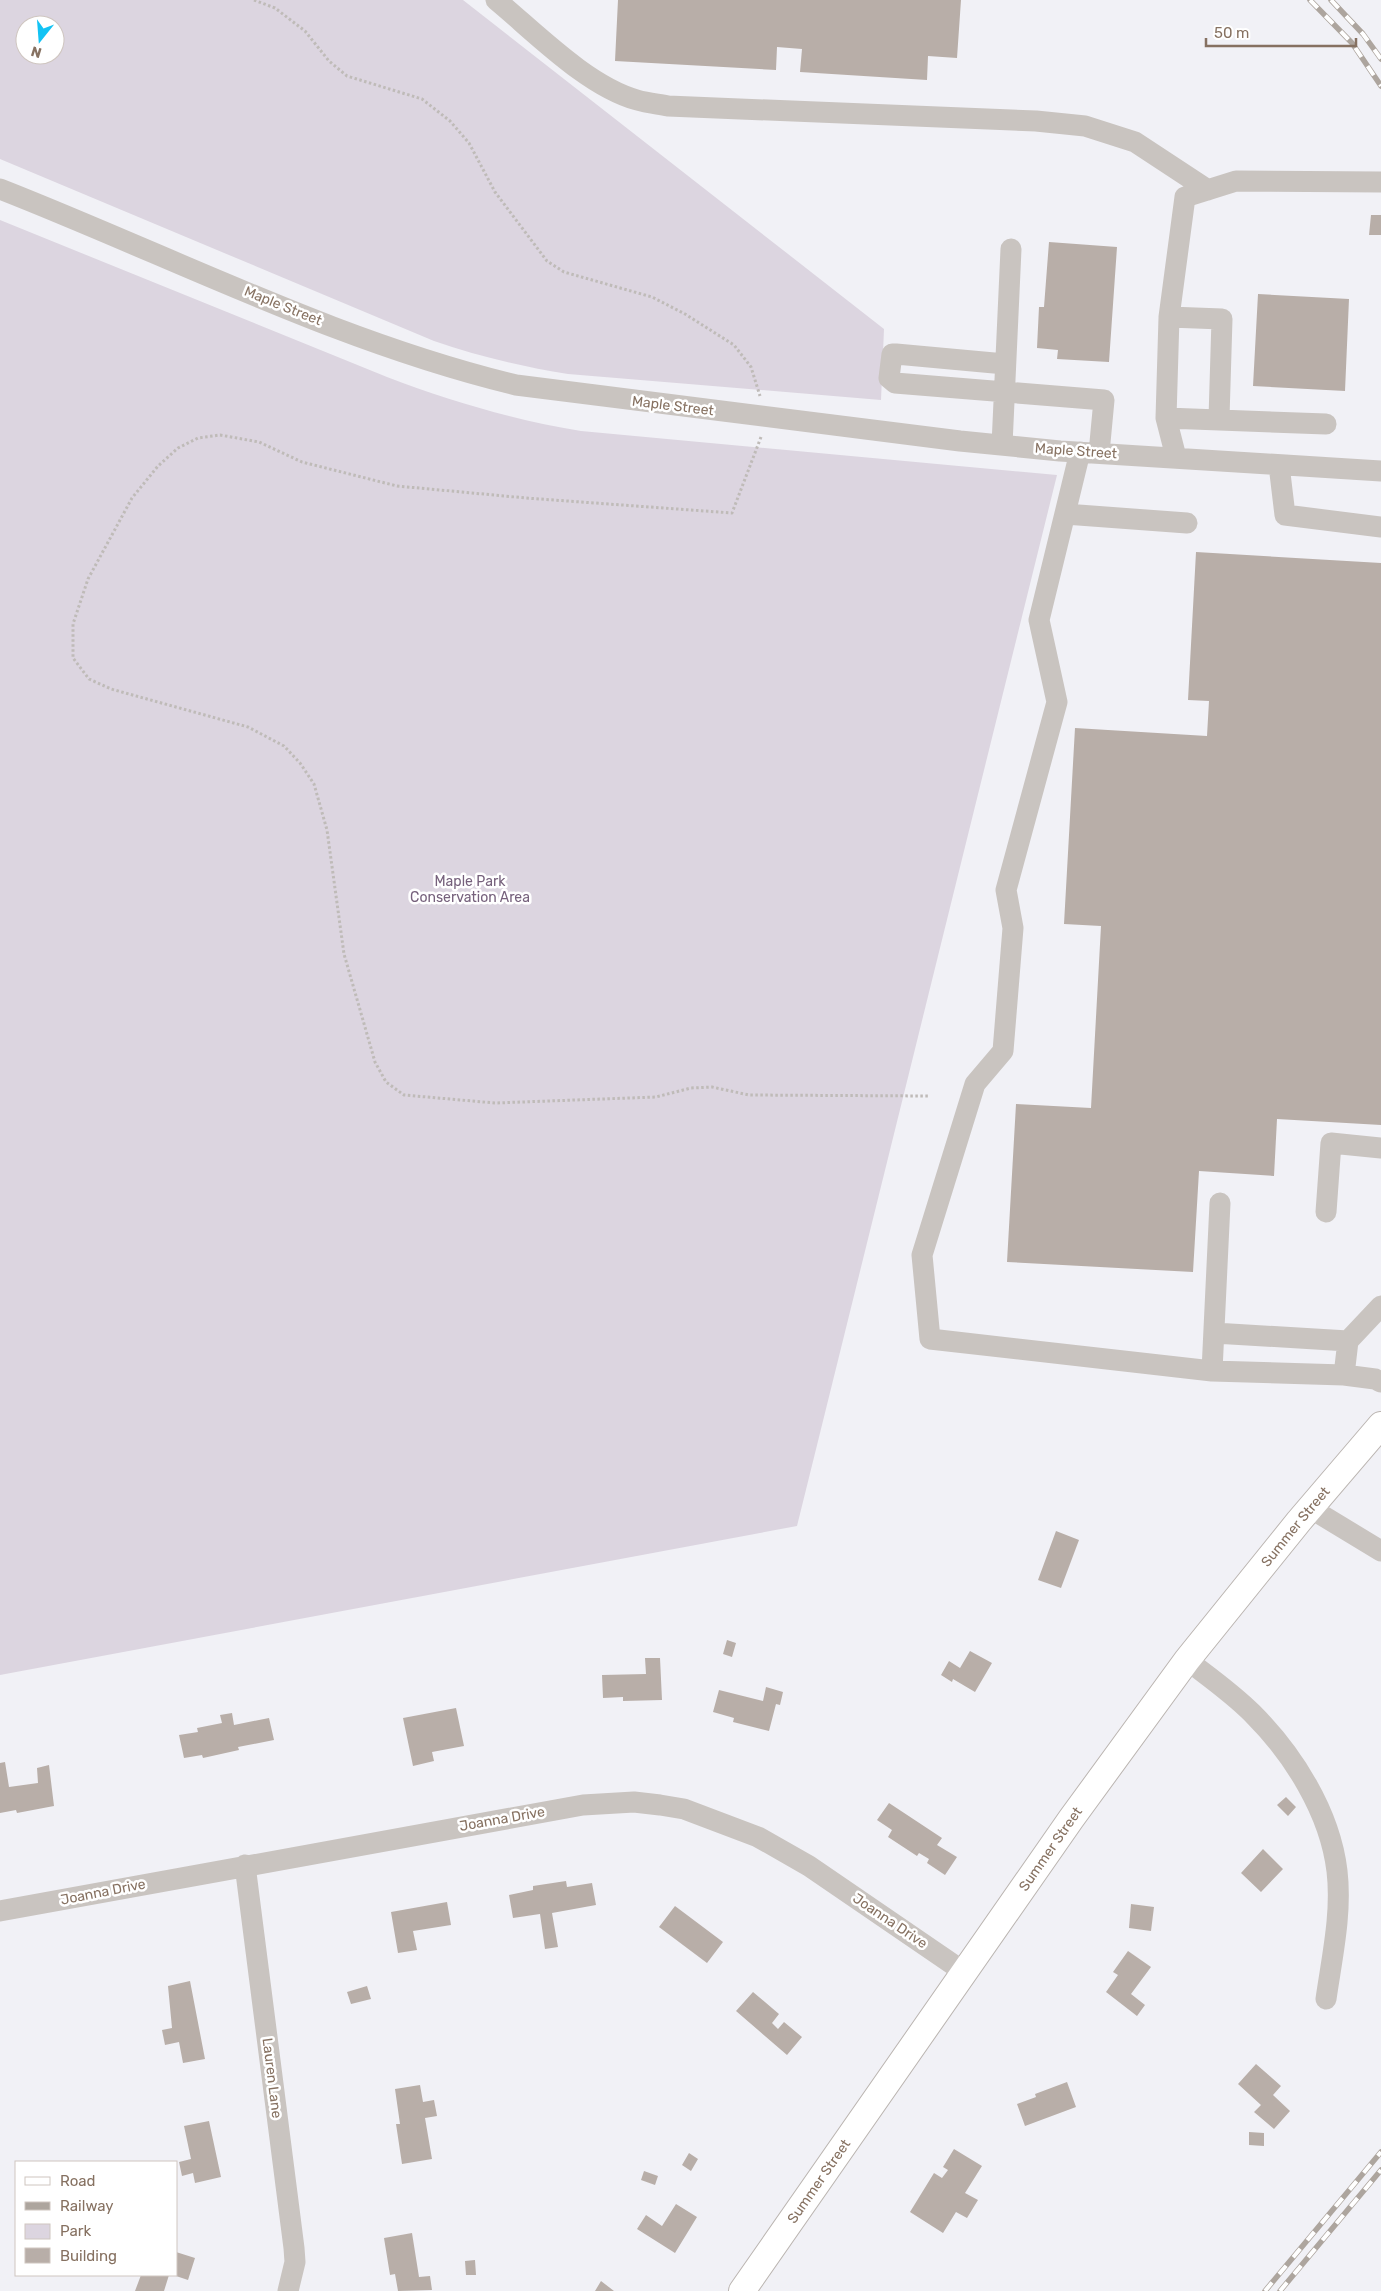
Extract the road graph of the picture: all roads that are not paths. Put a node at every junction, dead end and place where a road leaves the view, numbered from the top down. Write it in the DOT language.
graph roads {
  1 [pos="496,0"];
  2 [pos="1381,182"];
  3 [pos="0,189"];
  4 [pos="1208,190"];
  5 [pos="1011,249"];
  6 [pos="1169,316"];
  7 [pos="1005,364"];
  8 [pos="1003,392"];
  9 [pos="1166,418"];
  10 [pos="1219,418"];
  11 [pos="1326,424"];
  12 [pos="1002,445"];
  13 [pos="1090,453"];
  14 [pos="1176,457"];
  15 [pos="1280,465"];
  16 [pos="1381,471"];
  17 [pos="1065,514"];
  18 [pos="1187,523"];
  19 [pos="1381,527"];
  20 [pos="1381,1148"];
  21 [pos="1220,1202"];
  22 [pos="1326,1212"];
  23 [pos="1381,1306"];
  24 [pos="1214,1333"];
  25 [pos="1348,1341"];
  26 [pos="1212,1371"];
  27 [pos="1344,1375"];
  28 [pos="1381,1382"];
  29 [pos="1381,1425"];
  30 [pos="1310,1508"];
  31 [pos="1376,1544"];
  32 [pos="1187,1660"];
  33 [pos="245,1865"];
  34 [pos="0,1911"];
  35 [pos="964,1972"];
  36 [pos="1326,1999"];
  37 [pos="288,2291"];
  38 [pos="742,2291"];
  1 -- 4 [label="street"];
  2 -- 4 [label="street"];
  3 -- 12 [label="street, Maple Street"];
  4 -- 6 [label="street"];
  5 -- 7 [label="street"];
  6 -- 9 [label="street"];
  6 -- 10 [label="street"];
  7 -- 8 [label="street"];
  7 -- 8 [label="street"];
  8 -- 12 [label="street"];
  8 -- 13 [label="street"];
  9 -- 10 [label="street"];
  9 -- 14 [label="street"];
  10 -- 11 [label="street"];
  12 -- 13 [label="street, Maple Street"];
  13 -- 14 [label="street, Maple Street"];
  13 -- 17 [label="street"];
  14 -- 15 [label="street, Maple Street"];
  15 -- 16 [label="street, Maple Street"];
  15 -- 19 [label="street"];
  17 -- 18 [label="street"];
  17 -- 26 [label="street"];
  20 -- 22 [label="street"];
  21 -- 24 [label="street"];
  23 -- 25 [label="street"];
  24 -- 25 [label="street"];
  24 -- 26 [label="street"];
  25 -- 27 [label="street"];
  26 -- 27 [label="street"];
  27 -- 28 [label="street"];
  29 -- 30 [label="main road, Summer Street"];
  30 -- 31 [label="street"];
  30 -- 32 [label="main road, Summer Street"];
  32 -- 35 [label="main road, Summer Street"];
  32 -- 36 [label="street"];
  33 -- 34 [label="street, Joanna Drive"];
  33 -- 35 [label="street, Joanna Drive"];
  33 -- 37 [label="street, Lauren Lane"];
  35 -- 38 [label="main road, Summer Street"];
}
